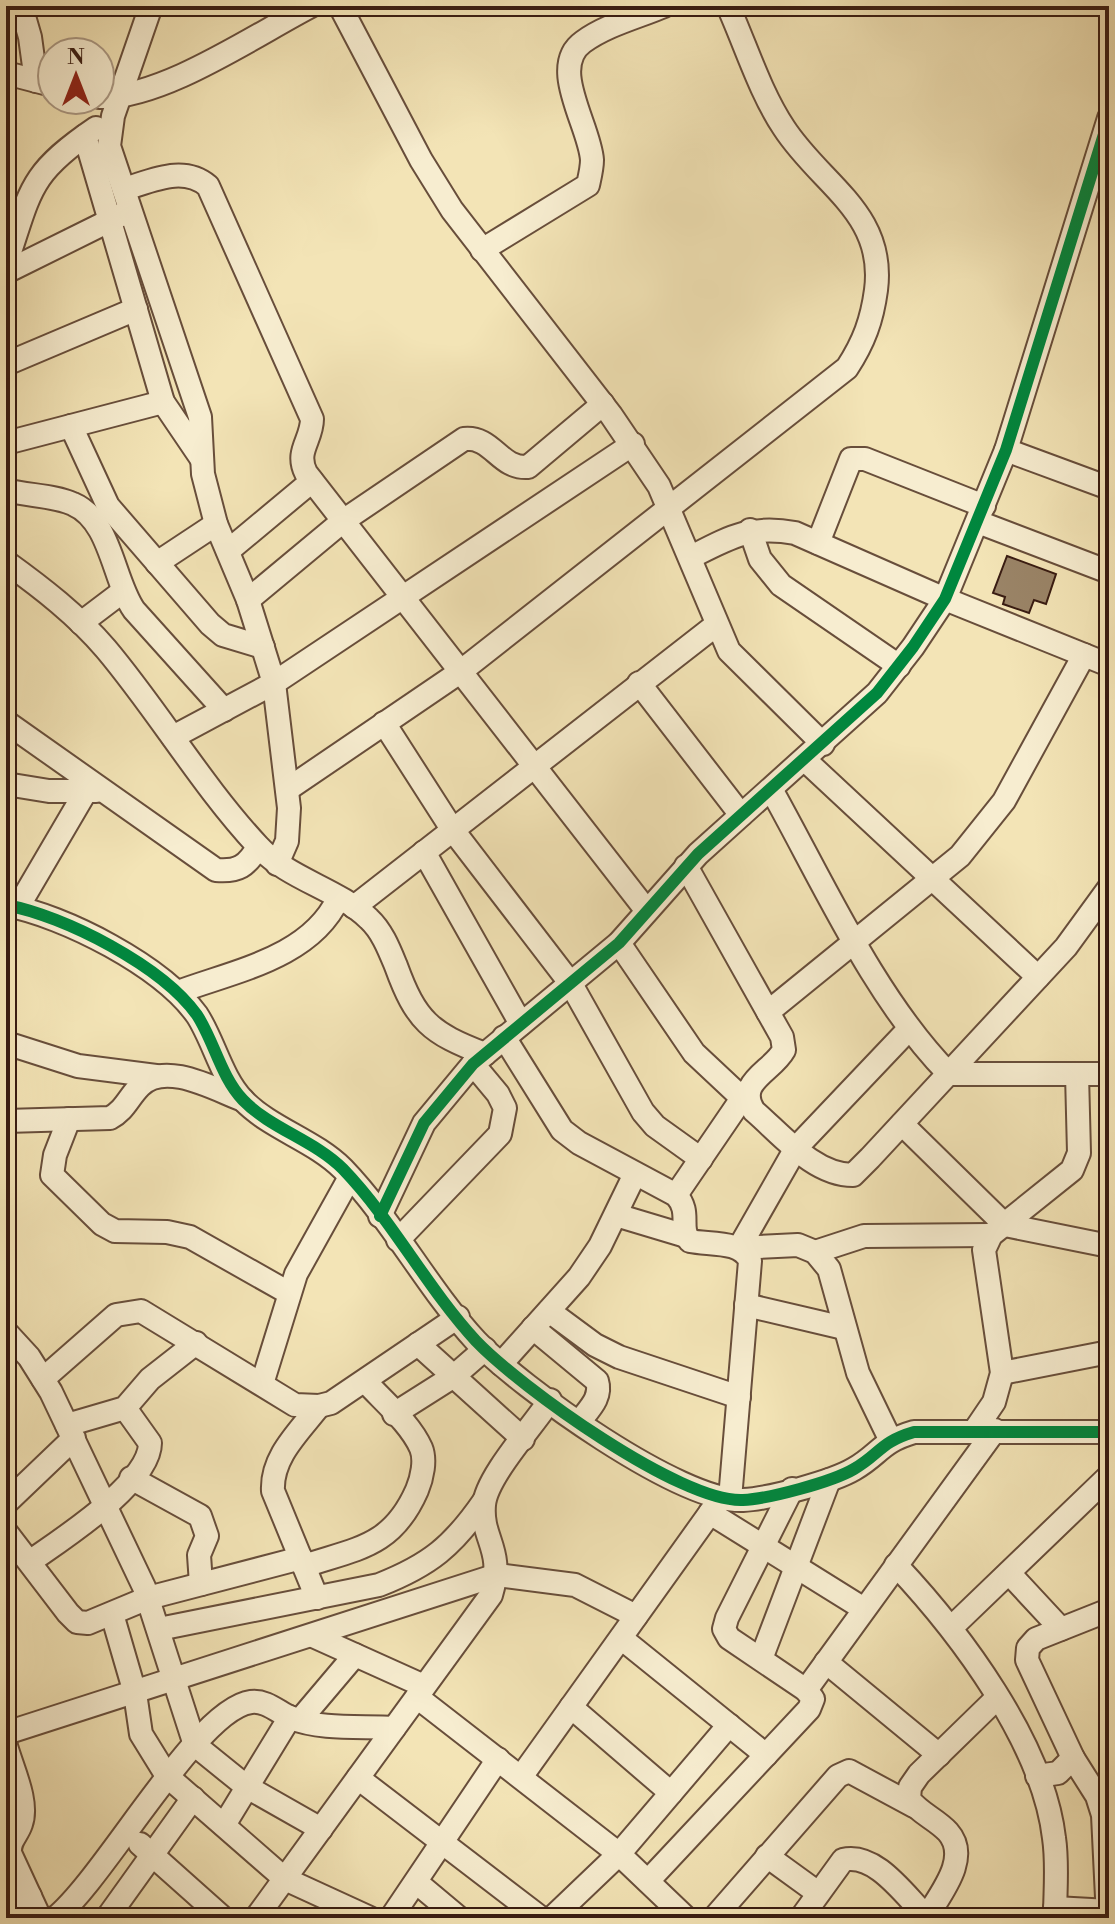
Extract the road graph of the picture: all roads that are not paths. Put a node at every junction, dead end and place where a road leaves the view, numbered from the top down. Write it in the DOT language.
graph roads {
  1 [pos="21,6"];
  2 [pos="151,6"];
  3 [pos="311,6"];
  4 [pos="340,6"];
  5 [pos="664,6"];
  6 [pos="728,6"];
  7 [pos="36,57"];
  8 [pos="6,73"];
  9 [pos="36,81"];
  10 [pos="116,94"];
  11 [pos="116,102"];
  12 [pos="102,116"];
  13 [pos="111,116"];
  14 [pos="1109,118"];
  15 [pos="85,136"];
  16 [pos="127,200"];
  17 [pos="110,222"];
  18 [pos="482,250"];
  19 [pos="6,264"];
  20 [pos="6,272"];
  21 [pos="136,309"];
  22 [pos="6,364"];
  23 [pos="163,402"];
  24 [pos="603,404"];
  25 [pos="71,426"];
  26 [pos="6,443"];
  27 [pos="633,444"];
  28 [pos="1006,450"];
  29 [pos="201,458"];
  30 [pos="312,481"];
  31 [pos="1109,488"];
  32 [pos="6,490"];
  33 [pos="670,506"];
  34 [pos="981,514"];
  35 [pos="343,521"];
  36 [pos="216,524"];
  37 [pos="750,530"];
  38 [pos="818,543"];
  39 [pos="228,551"];
  40 [pos="691,557"];
  41 [pos="6,562"];
  42 [pos="157,563"];
  43 [pos="1109,572"];
  44 [pos="122,592"];
  45 [pos="403,597"];
  46 [pos="945,599"];
  47 [pos="248,600"];
  48 [pos="81,623"];
  49 [pos="716,625"];
  50 [pos="263,647"];
  51 [pos="1084,655"];
  52 [pos="1109,665"];
  53 [pos="899,666"];
  54 [pos="460,672"];
  55 [pos="274,683"];
  56 [pos="639,683"];
  57 [pos="224,710"];
  58 [pos="6,722"];
  59 [pos="384,723"];
  60 [pos="173,737"];
  61 [pos="823,744"];
  62 [pos="805,760"];
  63 [pos="533,765"];
  64 [pos="6,784"];
  65 [pos="288,789"];
  66 [pos="771,789"];
  67 [pos="95,791"];
  68 [pos="741,815"];
  69 [pos="452,829"];
  70 [pos="258,847"];
  71 [pos="424,852"];
  72 [pos="277,864"];
  73 [pos="686,866"];
  74 [pos="933,879"];
  75 [pos="1109,888"];
  76 [pos="346,903"];
  77 [pos="12,906"];
  78 [pos="647,911"];
  79 [pos="856,941"];
  80 [pos="619,943"];
  81 [pos="1038,977"];
  82 [pos="571,984"];
  83 [pos="178,992"];
  84 [pos="768,1012"];
  85 [pos="909,1029"];
  86 [pos="512,1030"];
  87 [pos="6,1043"];
  88 [pos="479,1059"];
  89 [pos="949,1074"];
  90 [pos="1077,1074"];
  91 [pos="1109,1074"];
  92 [pos="156,1076"];
  93 [pos="745,1094"];
  94 [pos="243,1100"];
  95 [pos="69,1119"];
  96 [pos="6,1121"];
  97 [pos="902,1124"];
  98 [pos="796,1148"];
  99 [pos="701,1159"];
  100 [pos="635,1174"];
  101 [pos="350,1177"];
  102 [pos="676,1195"];
  103 [pos="616,1215"];
  104 [pos="380,1216"];
  105 [pos="998,1230"];
  106 [pos="686,1236"];
  107 [pos="398,1240"];
  108 [pos="1109,1246"];
  109 [pos="739,1248"];
  110 [pos="815,1252"];
  111 [pos="289,1293"];
  112 [pos="746,1305"];
  113 [pos="549,1311"];
  114 [pos="458,1317"];
  115 [pos="533,1328"];
  116 [pos="844,1328"];
  117 [pos="6,1332"];
  118 [pos="196,1343"];
  119 [pos="418,1344"];
  120 [pos="1109,1352"];
  121 [pos="493,1356"];
  122 [pos="1002,1373"];
  123 [pos="454,1376"];
  124 [pos="43,1379"];
  125 [pos="365,1381"];
  126 [pos="262,1384"];
  127 [pos="739,1397"];
  128 [pos="550,1400"];
  129 [pos="319,1406"];
  130 [pos="125,1408"];
  131 [pos="394,1414"];
  132 [pos="580,1421"];
  133 [pos="985,1430"];
  134 [pos="71,1432"];
  135 [pos="1109,1432"];
  136 [pos="523,1439"];
  137 [pos="890,1439"];
  138 [pos="1109,1476"];
  139 [pos="131,1478"];
  140 [pos="829,1480"];
  141 [pos="792,1489"];
  142 [pos="484,1501"];
  143 [pos="6,1503"];
  144 [pos="720,1504"];
  145 [pos="107,1507"];
  146 [pos="8,1537"];
  147 [pos="763,1547"];
  148 [pos="31,1561"];
  149 [pos="302,1562"];
  150 [pos="896,1565"];
  151 [pos="797,1568"];
  152 [pos="1009,1573"];
  153 [pos="497,1575"];
  154 [pos="201,1584"];
  155 [pos="148,1598"];
  156 [pos="317,1598"];
  157 [pos="864,1609"];
  158 [pos="1109,1610"];
  159 [pos="112,1614"];
  160 [pos="636,1616"];
  161 [pos="952,1627"];
  162 [pos="159,1629"];
  163 [pos="1061,1629"];
  164 [pos="313,1636"];
  165 [pos="621,1638"];
  166 [pos="355,1655"];
  167 [pos="761,1659"];
  168 [pos="826,1662"];
  169 [pos="175,1680"];
  170 [pos="806,1690"];
  171 [pos="420,1692"];
  172 [pos="135,1693"];
  173 [pos="997,1698"];
  174 [pos="571,1707"];
  175 [pos="295,1719"];
  176 [pos="729,1725"];
  177 [pos="394,1728"];
  178 [pos="6,1733"];
  179 [pos="195,1745"];
  180 [pos="6,1746"];
  181 [pos="766,1755"];
  182 [pos="939,1755"];
  183 [pos="1073,1758"];
  184 [pos="498,1759"];
  185 [pos="167,1776"];
  186 [pos="1037,1776"];
  187 [pos="521,1777"];
  188 [pos="358,1778"];
  189 [pos="247,1787"];
  190 [pos="671,1793"];
  191 [pos="193,1798"];
  192 [pos="914,1806"];
  193 [pos="224,1825"];
  194 [pos="14,1826"];
  195 [pos="321,1829"];
  196 [pos="128,1832"];
  197 [pos="443,1843"];
  198 [pos="151,1853"];
  199 [pos="619,1854"];
  200 [pos="767,1856"];
  201 [pos="285,1879"];
  202 [pos="648,1881"];
  203 [pos="416,1882"];
  204 [pos="818,1893"];
  205 [pos="30,1896"];
  206 [pos="1108,1911"];
  207 [pos="6,1912"];
  208 [pos="1055,1913"];
  209 [pos="927,1917"];
  210 [pos="40,1918"];
  211 [pos="55,1918"];
  212 [pos="107,1918"];
  213 [pos="223,1918"];
  214 [pos="256,1918"];
  215 [pos="370,1918"];
  216 [pos="391,1918"];
  217 [pos="459,1918"];
  218 [pos="541,1918"];
  219 [pos="552,1918"];
  220 [pos="686,1918"];
  221 [pos="714,1918"];
  222 [pos="801,1918"];
  223 [pos="1108,1918"];
  1 -- 7 [label="street"];
  2 -- 10 [label="street"];
  3 -- 11 [label="street"];
  4 -- 18 [label="street"];
  5 -- 18 [label="street"];
  6 -- 33 [label="street"];
  8 -- 9 [label="street"];
  12 -- 15 [label="street"];
  13 -- 16 [label="street"];
  14 -- 28 [label="street"];
  15 -- 17 [label="street"];
  15 -- 19 [label="street"];
  16 -- 17 [label="street"];
  16 -- 29 [label="street"];
  16 -- 30 [label="street"];
  17 -- 20 [label="street"];
  17 -- 21 [label="street"];
  18 -- 24 [label="street"];
  21 -- 22 [label="street"];
  21 -- 23 [label="street"];
  23 -- 25 [label="street"];
  23 -- 29 [label="street"];
  24 -- 27 [label="street"];
  24 -- 35 [label="street"];
  25 -- 26 [label="street"];
  25 -- 42 [label="street"];
  27 -- 33 [label="street"];
  27 -- 45 [label="street"];
  28 -- 31 [label="street"];
  28 -- 34 [label="street"];
  29 -- 36 [label="street"];
  30 -- 35 [label="street"];
  30 -- 39 [label="street"];
  32 -- 44 [label="street"];
  33 -- 40 [label="street"];
  33 -- 54 [label="street"];
  34 -- 38 [label="street"];
  34 -- 43 [label="street"];
  34 -- 46 [label="street"];
  35 -- 45 [label="street"];
  35 -- 47 [label="street"];
  36 -- 39 [label="street"];
  36 -- 42 [label="street"];
  37 -- 38 [label="street"];
  37 -- 40 [label="street"];
  37 -- 53 [label="street"];
  38 -- 46 [label="street"];
  39 -- 47 [label="street"];
  40 -- 49 [label="street"];
  41 -- 48 [label="street"];
  42 -- 50 [label="street"];
  44 -- 48 [label="street"];
  44 -- 57 [label="street"];
  45 -- 54 [label="street"];
  45 -- 55 [label="street"];
  46 -- 51 [label="street"];
  46 -- 53 [label="street"];
  47 -- 50 [label="street"];
  48 -- 60 [label="street"];
  49 -- 56 [label="street"];
  49 -- 61 [label="street"];
  50 -- 55 [label="street"];
  51 -- 52 [label="street"];
  51 -- 74 [label="street"];
  53 -- 61 [label="street"];
  54 -- 59 [label="street"];
  54 -- 63 [label="street"];
  55 -- 57 [label="street"];
  55 -- 65 [label="street"];
  56 -- 63 [label="street"];
  56 -- 68 [label="street"];
  57 -- 60 [label="street"];
  58 -- 67 [label="street"];
  59 -- 65 [label="street"];
  59 -- 69 [label="street"];
  60 -- 70 [label="street"];
  61 -- 62 [label="street"];
  62 -- 66 [label="street"];
  62 -- 74 [label="street"];
  63 -- 69 [label="street"];
  63 -- 78 [label="street"];
  64 -- 67 [label="street"];
  65 -- 72 [label="street"];
  66 -- 68 [label="street"];
  66 -- 79 [label="street"];
  67 -- 70 [label="street"];
  67 -- 77 [label="street"];
  68 -- 73 [label="street"];
  69 -- 71 [label="street"];
  69 -- 82 [label="street"];
  70 -- 72 [label="street"];
  71 -- 76 [label="street"];
  71 -- 86 [label="street"];
  72 -- 76 [label="street"];
  73 -- 78 [label="street"];
  73 -- 84 [label="street"];
  74 -- 79 [label="street"];
  74 -- 81 [label="street"];
  75 -- 81 [label="street"];
  76 -- 83 [label="street"];
  76 -- 88 [label="street"];
  77 -- 83 [label="street"];
  78 -- 80 [label="street"];
  79 -- 84 [label="street"];
  79 -- 85 [label="street"];
  80 -- 82 [label="street"];
  80 -- 93 [label="street"];
  81 -- 89 [label="street"];
  82 -- 86 [label="street"];
  82 -- 99 [label="street"];
  83 -- 94 [label="street"];
  84 -- 93 [label="street"];
  85 -- 89 [label="street"];
  85 -- 98 [label="street"];
  86 -- 88 [label="street"];
  86 -- 100 [label="street"];
  87 -- 92 [label="street"];
  88 -- 104 [label="street"];
  88 -- 107 [label="street"];
  89 -- 90 [label="street"];
  89 -- 97 [label="street"];
  90 -- 91 [label="street"];
  90 -- 105 [label="street"];
  92 -- 94 [label="street"];
  92 -- 95 [label="street"];
  93 -- 98 [label="street"];
  93 -- 99 [label="street"];
  94 -- 101 [label="street"];
  95 -- 96 [label="street"];
  95 -- 111 [label="street"];
  97 -- 98 [label="street"];
  97 -- 105 [label="street"];
  98 -- 109 [label="street"];
  99 -- 102 [label="street"];
  100 -- 102 [label="street"];
  100 -- 103 [label="street"];
  101 -- 104 [label="street"];
  101 -- 111 [label="street"];
  102 -- 106 [label="street"];
  103 -- 106 [label="street"];
  103 -- 113 [label="street"];
  104 -- 107 [label="street"];
  105 -- 108 [label="street"];
  105 -- 110 [label="street"];
  105 -- 122 [label="street"];
  106 -- 109 [label="street"];
  107 -- 114 [label="street"];
  109 -- 110 [label="street"];
  109 -- 112 [label="street"];
  110 -- 116 [label="street"];
  111 -- 126 [label="street"];
  112 -- 116 [label="street"];
  112 -- 127 [label="street"];
  113 -- 115 [label="street"];
  113 -- 127 [label="street"];
  114 -- 119 [label="street"];
  114 -- 121 [label="street"];
  115 -- 121 [label="street"];
  115 -- 132 [label="street"];
  116 -- 137 [label="street"];
  117 -- 124 [label="street"];
  118 -- 124 [label="street"];
  118 -- 126 [label="street"];
  118 -- 130 [label="street"];
  119 -- 123 [label="street"];
  119 -- 125 [label="street"];
  120 -- 122 [label="street"];
  121 -- 123 [label="street"];
  121 -- 128 [label="street"];
  122 -- 133 [label="street"];
  123 -- 131 [label="street"];
  123 -- 136 [label="street"];
  124 -- 134 [label="street"];
  125 -- 129 [label="street"];
  125 -- 131 [label="street"];
  126 -- 129 [label="street"];
  127 -- 144 [label="street"];
  128 -- 132 [label="street"];
  128 -- 136 [label="street"];
  129 -- 149 [label="street"];
  130 -- 134 [label="street"];
  130 -- 139 [label="street"];
  131 -- 149 [label="street"];
  132 -- 144 [label="street"];
  133 -- 135 [label="street"];
  133 -- 137 [label="street"];
  133 -- 150 [label="street"];
  134 -- 143 [label="street"];
  134 -- 145 [label="street"];
  136 -- 142 [label="street"];
  137 -- 140 [label="street"];
  138 -- 152 [label="street"];
  139 -- 145 [label="street"];
  139 -- 154 [label="street"];
  140 -- 141 [label="street"];
  140 -- 151 [label="street"];
  141 -- 144 [label="street"];
  141 -- 147 [label="street"];
  142 -- 153 [label="street"];
  142 -- 156 [label="street"];
  144 -- 147 [label="street"];
  144 -- 160 [label="street"];
  145 -- 148 [label="street"];
  145 -- 155 [label="street"];
  146 -- 148 [label="street"];
  147 -- 151 [label="street"];
  147 -- 167 [label="street"];
  148 -- 159 [label="street"];
  149 -- 154 [label="street"];
  149 -- 156 [label="street"];
  150 -- 157 [label="street"];
  150 -- 161 [label="street"];
  151 -- 157 [label="street"];
  151 -- 167 [label="street"];
  152 -- 161 [label="street"];
  152 -- 163 [label="street"];
  153 -- 160 [label="street"];
  153 -- 164 [label="street"];
  153 -- 171 [label="street"];
  154 -- 155 [label="street"];
  155 -- 159 [label="street"];
  155 -- 162 [label="street"];
  156 -- 162 [label="street"];
  157 -- 168 [label="street"];
  158 -- 163 [label="street"];
  159 -- 172 [label="street"];
  160 -- 165 [label="street"];
  161 -- 173 [label="street"];
  162 -- 169 [label="street"];
  163 -- 183 [label="street"];
  164 -- 166 [label="street"];
  164 -- 169 [label="street"];
  165 -- 174 [label="street"];
  165 -- 176 [label="street"];
  166 -- 171 [label="street"];
  166 -- 175 [label="street"];
  167 -- 170 [label="street"];
  168 -- 170 [label="street"];
  168 -- 182 [label="street"];
  169 -- 172 [label="street"];
  169 -- 179 [label="street"];
  170 -- 181 [label="street"];
  171 -- 177 [label="street"];
  171 -- 184 [label="street"];
  172 -- 178 [label="street"];
  172 -- 185 [label="street"];
  173 -- 182 [label="street"];
  173 -- 186 [label="street"];
  174 -- 187 [label="street"];
  174 -- 190 [label="street"];
  175 -- 177 [label="street"];
  175 -- 179 [label="street"];
  175 -- 189 [label="street"];
  176 -- 181 [label="street"];
  176 -- 190 [label="street"];
  177 -- 188 [label="street"];
  179 -- 185 [label="street"];
  179 -- 189 [label="street"];
  180 -- 194 [label="street"];
  181 -- 202 [label="street"];
  182 -- 192 [label="street"];
  183 -- 186 [label="street"];
  183 -- 206 [label="street"];
  184 -- 187 [label="street"];
  184 -- 197 [label="street"];
  185 -- 191 [label="street"];
  185 -- 196 [label="street"];
  186 -- 208 [label="street"];
  187 -- 199 [label="street"];
  188 -- 195 [label="street"];
  188 -- 197 [label="street"];
  189 -- 193 [label="street"];
  189 -- 195 [label="street"];
  190 -- 199 [label="street"];
  191 -- 193 [label="street"];
  191 -- 198 [label="street"];
  192 -- 200 [label="street"];
  192 -- 209 [label="street"];
  193 -- 201 [label="street"];
  194 -- 205 [label="street"];
  195 -- 201 [label="street"];
  196 -- 198 [label="street"];
  196 -- 211 [label="street"];
  197 -- 203 [label="street"];
  197 -- 218 [label="street"];
  198 -- 212 [label="street"];
  198 -- 213 [label="street"];
  199 -- 202 [label="street"];
  199 -- 219 [label="street"];
  200 -- 204 [label="street"];
  200 -- 221 [label="street"];
  201 -- 214 [label="street"];
  201 -- 215 [label="street"];
  202 -- 220 [label="street"];
  203 -- 216 [label="street"];
  203 -- 217 [label="street"];
  204 -- 209 [label="street"];
  204 -- 222 [label="street"];
  205 -- 207 [label="street"];
  205 -- 210 [label="street"];
  206 -- 208 [label="street"];
  206 -- 223 [label="street"];
}
